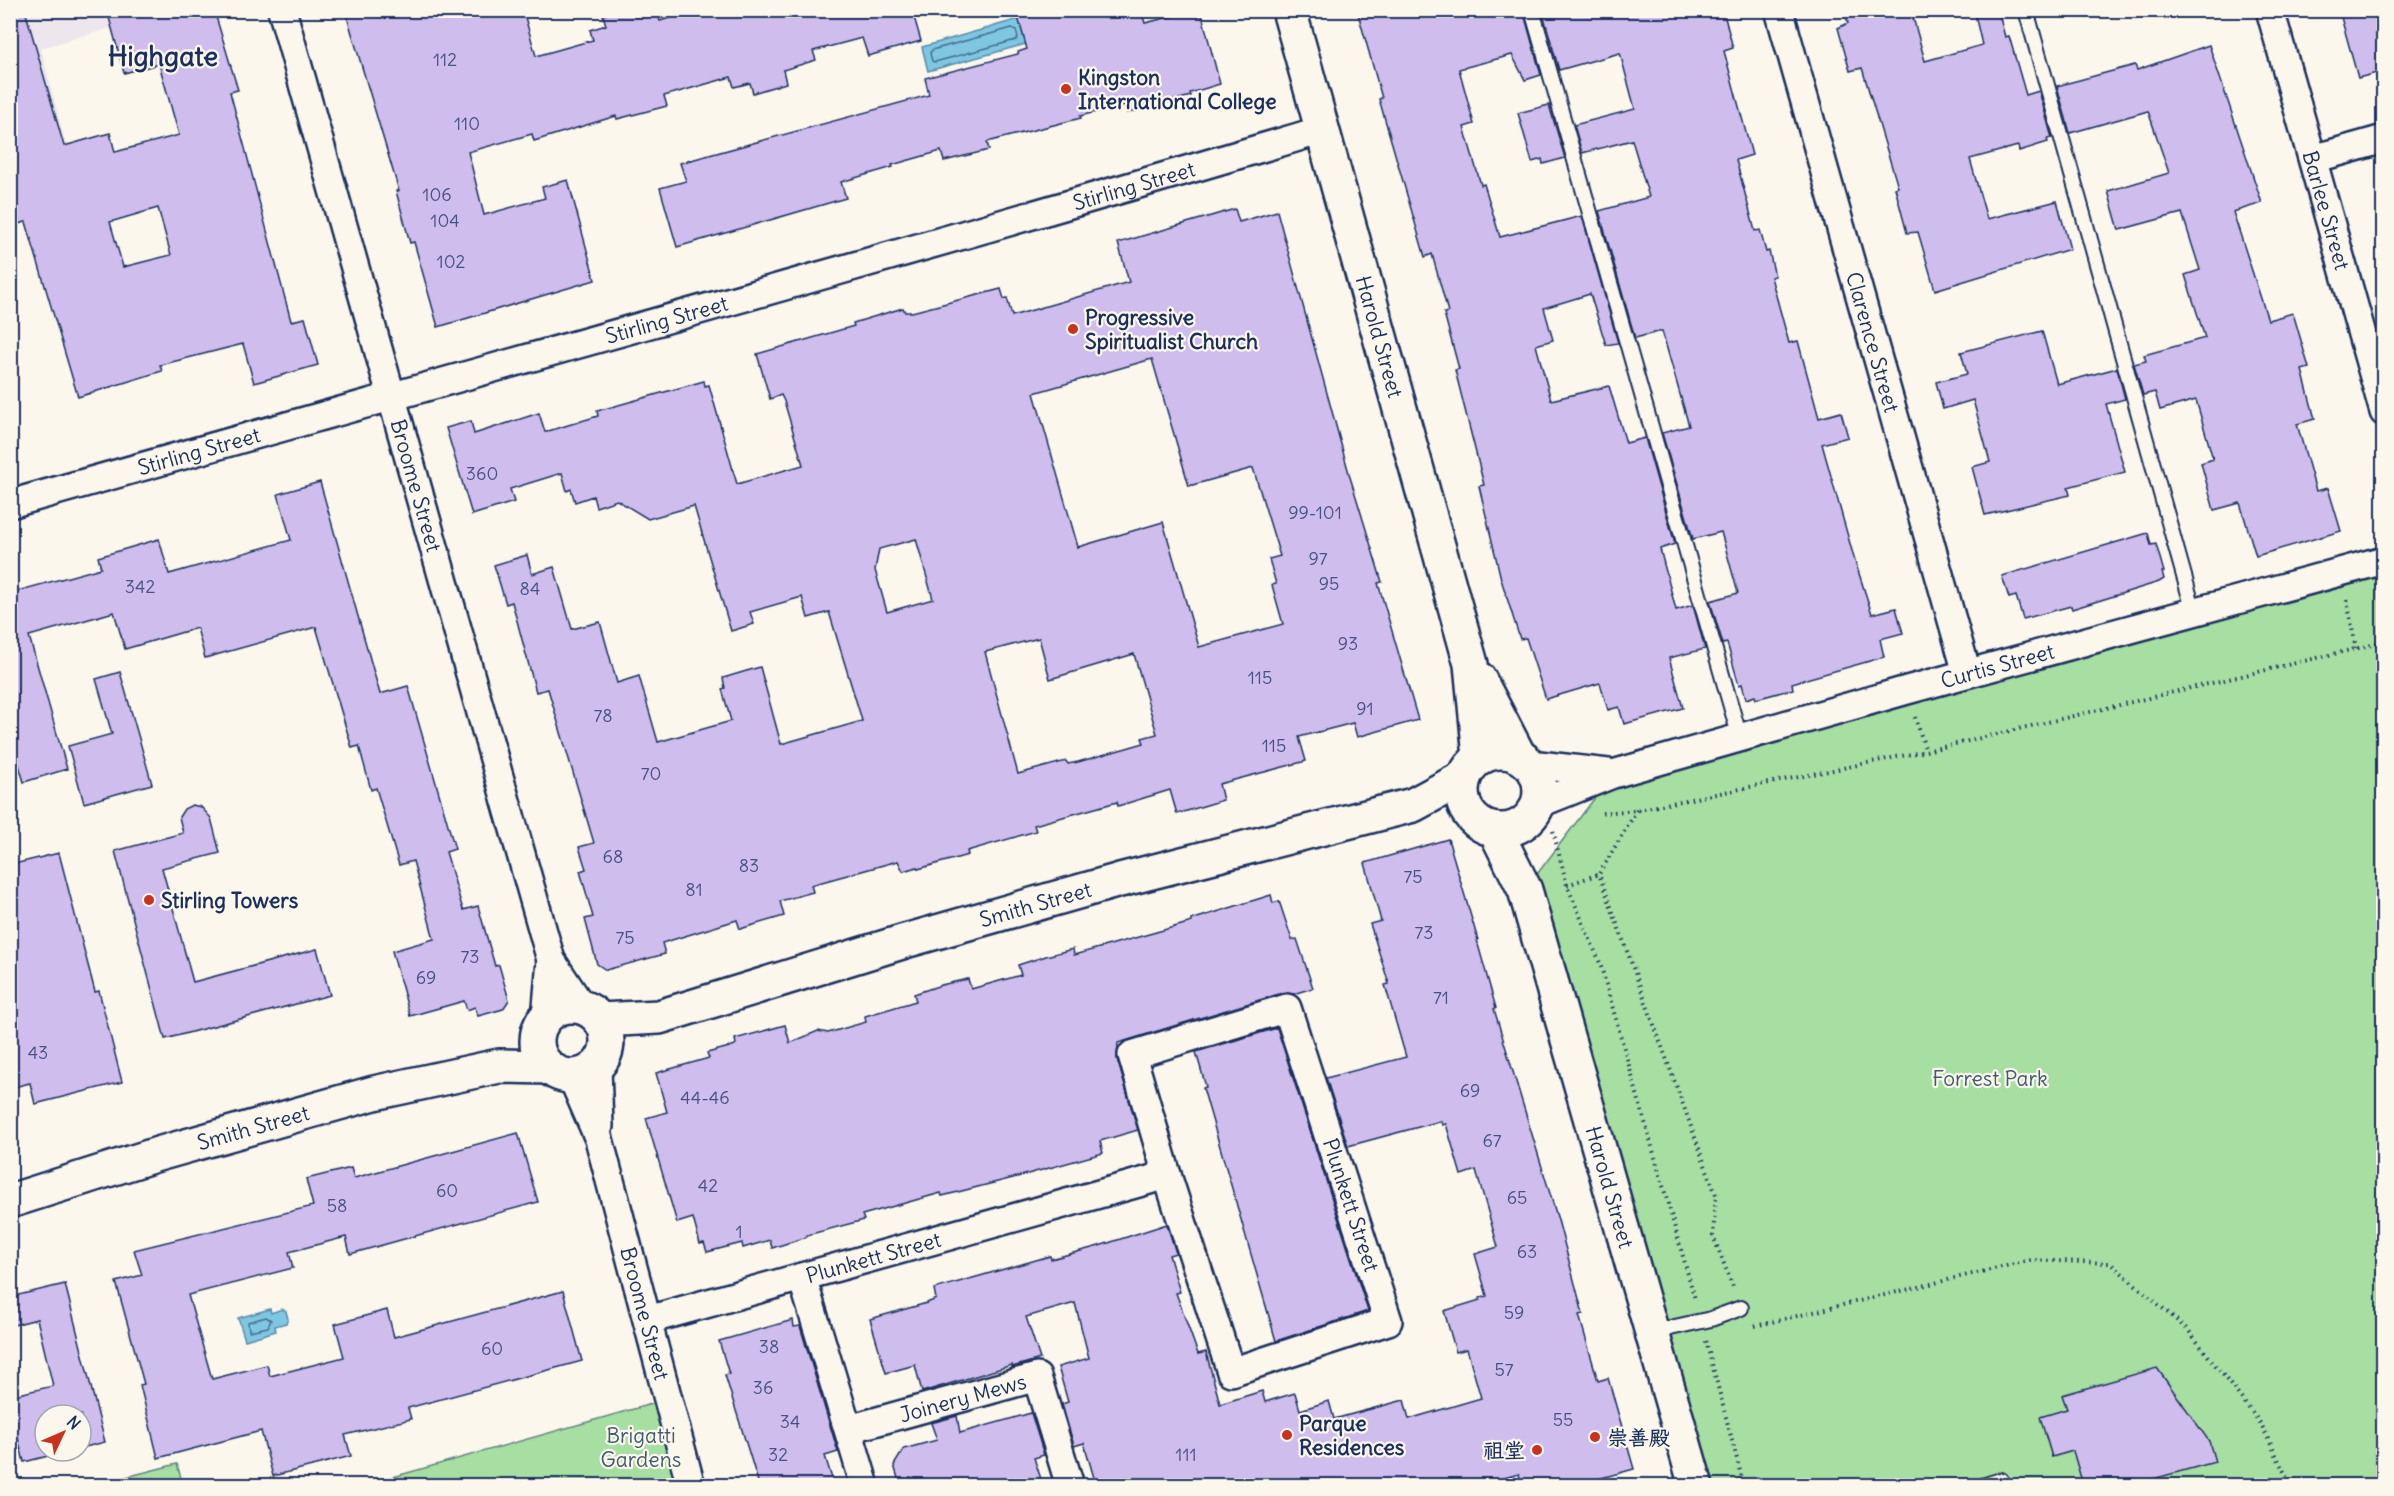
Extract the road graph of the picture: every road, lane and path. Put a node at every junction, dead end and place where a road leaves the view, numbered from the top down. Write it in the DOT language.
graph roads {
  1 [pos="282,10"];
  2 [pos="1289,10"];
  3 [pos="1532,10"];
  4 [pos="1779,10"];
  5 [pos="2026,10"];
  6 [pos="2270,10"];
  7 [pos="1322,130"];
  8 [pos="2384,139"];
  9 [pos="2313,159"];
  10 [pos="390,396"];
  11 [pos="2384,412"];
  12 [pos="10,504"];
  13 [pos="2384,560"];
  14 [pos="2345,593"];
  15 [pos="2194,612"];
  16 [pos="2384,642"];
  17 [pos="2356,649"];
  18 [pos="1471,664"];
  19 [pos="1967,674"];
  20 [pos="1740,738"];
  21 [pos="1525,760"];
  22 [pos="1471,768"];
  23 [pos="1612,774"];
  24 [pos="1413,805"];
  25 [pos="1637,810"];
  26 [pos="1545,811"];
  27 [pos="1595,813"];
  28 [pos="1483,824"];
  29 [pos="1599,874"];
  30 [pos="1567,885"];
  31 [pos="1525,890"];
  32 [pos="551,960"];
  33 [pos="573,1043"];
  34 [pos="1167,1175"];
  35 [pos="10,1201"];
  36 [pos="802,1277"];
  37 [pos="1742,1308"];
  38 [pos="648,1320"];
  39 [pos="1701,1321"];
  40 [pos="1652,1332"];
  41 [pos="849,1429"];
  42 [pos="2001,1480"];
  43 [pos="691,1485"];
  44 [pos="865,1485"];
  45 [pos="1070,1485"];
  46 [pos="1696,1485"];
  47 [pos="1744,1485"];
  48 [pos="1983,1485"];
  49 [pos="2291,1485"];
  1 -- 10 [label="street, Broome Street"];
  2 -- 7 [label="street, Harold Street"];
  3 -- 20 [label="lane"];
  4 -- 19 [label="street, Clarence Street"];
  5 -- 15 [label="lane"];
  6 -- 9 [label="street, Barlee Street"];
  7 -- 10 [label="street, Stirling Street"];
  7 -- 18 [label="street, Harold Street"];
  8 -- 9 [label="street"];
  9 -- 11 [label="street, Barlee Street"];
  10 -- 12 [label="street, Stirling Street"];
  10 -- 32 [label="street, Broome Street"];
  13 -- 15 [label="street, Curtis Street"];
  14 -- 17 [label="path"];
  15 -- 19 [label="street, Curtis Street"];
  16 -- 17 [label="path"];
  17 -- 25 [label="path"];
  18 -- 21 [label="street, Harold Street"];
  18 -- 22 [label="street, Harold Street"];
  19 -- 20 [label="street, Curtis Street"];
  20 -- 23 [label="street, Curtis Street"];
  21 -- 22 [label="street"];
  21 -- 23 [label="street, Curtis Street"];
  21 -- 26 [label="street"];
  22 -- 24 [label="street, Smith Street"];
  22 -- 28 [label="street"];
  23 -- 26 [label="street, Curtis Street"];
  24 -- 28 [label="street, Smith Street"];
  24 -- 33 [label="street, Smith Street"];
  25 -- 27 [label="path"];
  25 -- 29 [label="path"];
  26 -- 28 [label="street"];
  26 -- 30 [label="path"];
  26 -- 31 [label="street, Harold Street"];
  28 -- 31 [label="street, Harold Street"];
  29 -- 30 [label="path"];
  29 -- 37 [label="path"];
  30 -- 39 [label="path"];
  31 -- 40 [label="street, Harold Street"];
  32 -- 33 [label="street, Broome Street"];
  32 -- 33 [label="street, Broome Street"];
  33 -- 35 [label="street, Smith Street"];
  33 -- 38 [label="street, Broome Street"];
  34 -- 34 [label="street, Plunkett Street"];
  34 -- 36 [label="street, Plunkett Street"];
  36 -- 38 [label="street, Plunkett Street"];
  36 -- 41 [label="street"];
  37 -- 39 [label="lane"];
  37 -- 49 [label="path"];
  38 -- 43 [label="street, Broome Street"];
  39 -- 40 [label="lane"];
  39 -- 47 [label="path"];
  40 -- 46 [label="street, Harold Street"];
  41 -- 44 [label="street"];
  41 -- 45 [label="street, Joinery Mews"];
  42 -- 48 [label="lane"];
}
